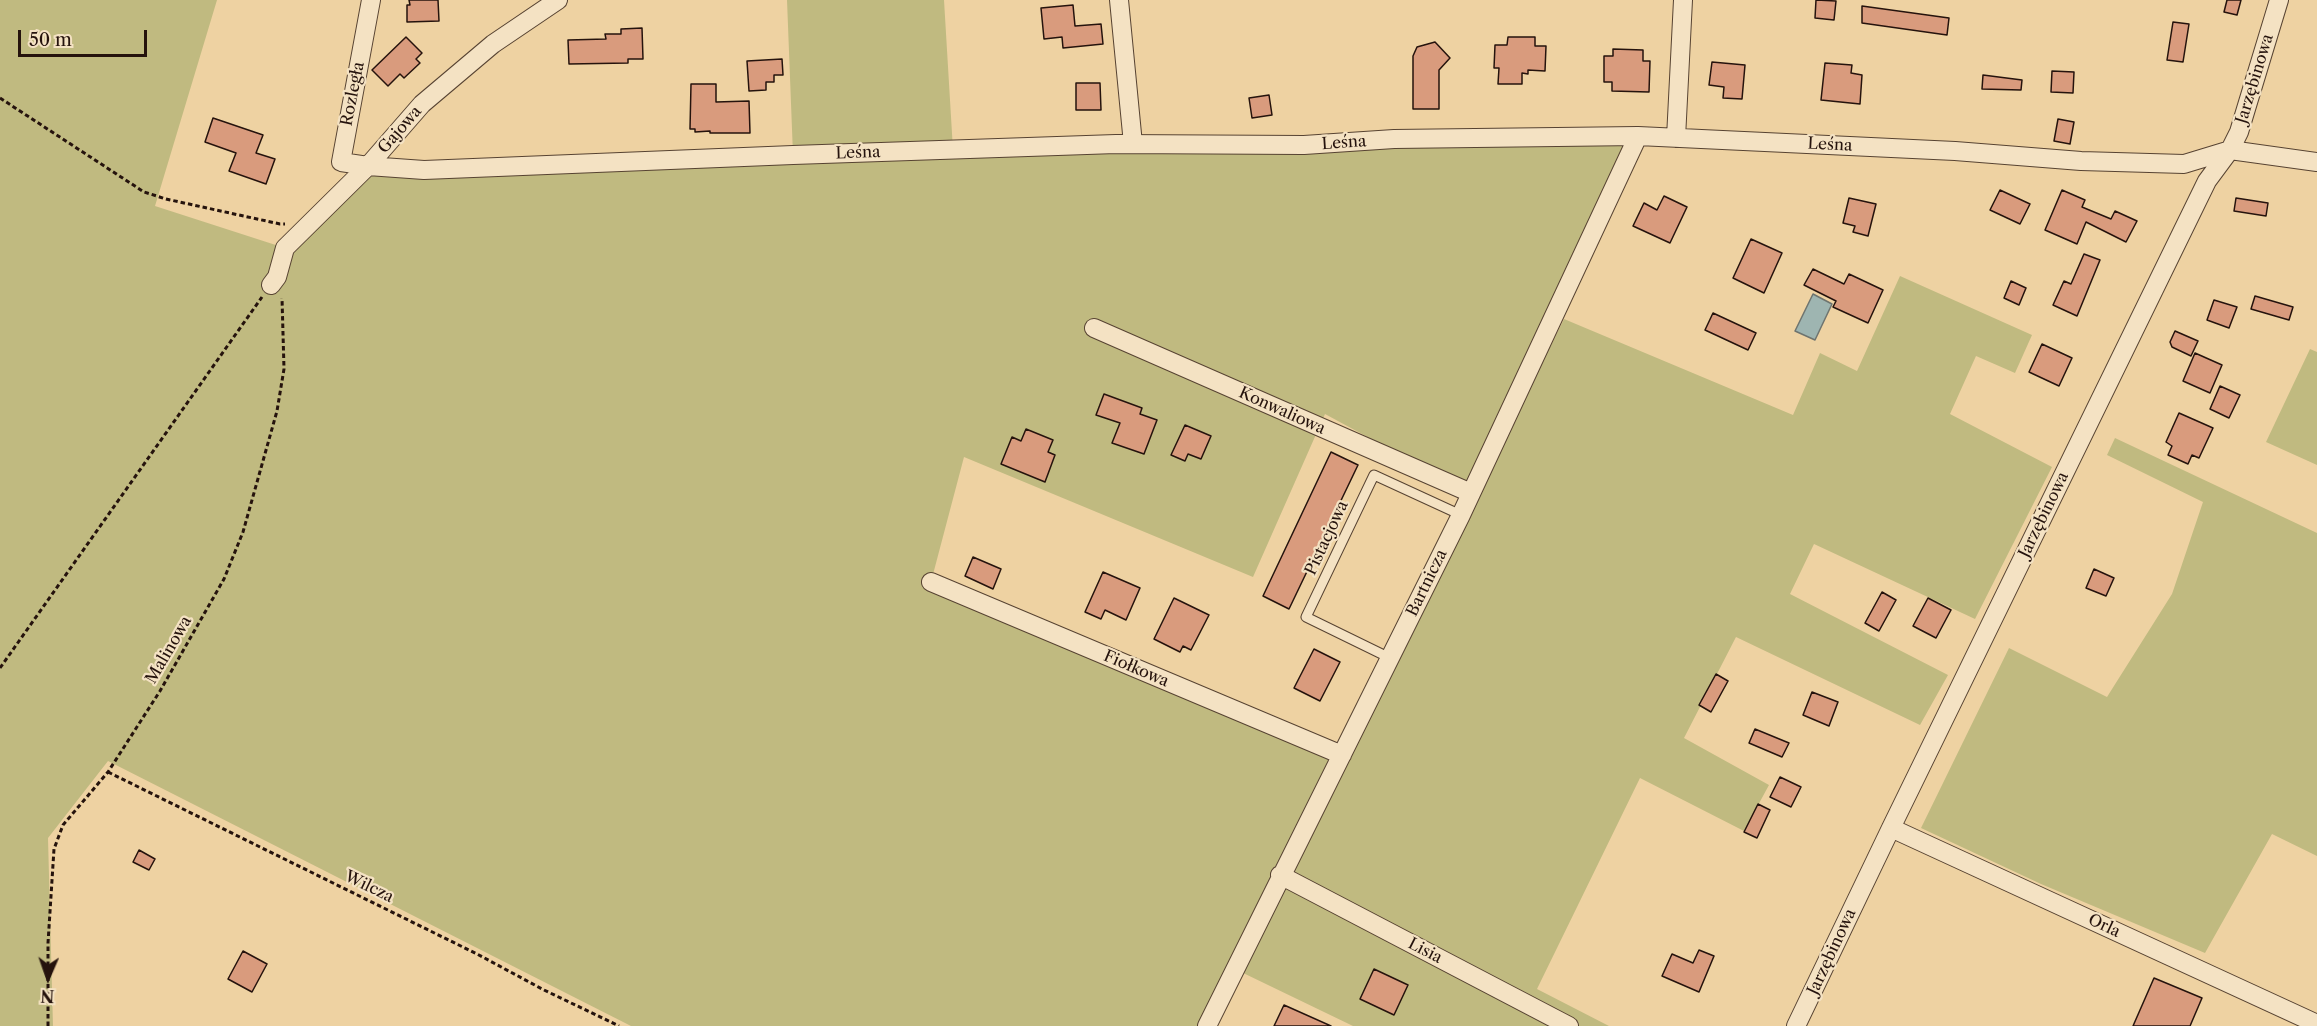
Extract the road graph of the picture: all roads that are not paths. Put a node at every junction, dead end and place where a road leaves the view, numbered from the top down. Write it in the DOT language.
graph roads {
  1 [pos="371,0"];
  2 [pos="558,0"];
  3 [pos="1119,0"];
  4 [pos="1683,0"];
  5 [pos="2279,0"];
  6 [pos="1638,136"];
  7 [pos="1676,138"];
  8 [pos="1133,144"];
  9 [pos="2230,150"];
  10 [pos="2317,162"];
  11 [pos="368,166"];
  12 [pos="271,285"];
  13 [pos="1094,328"];
  14 [pos="1470,493"];
  15 [pos="1461,515"];
  16 [pos="931,582"];
  17 [pos="1390,658"];
  18 [pos="1342,755"];
  19 [pos="1891,828"];
  20 [pos="1280,875"];
  21 [pos="2317,1024"];
  22 [pos="1207,1026"];
  23 [pos="1569,1026"];
  24 [pos="1796,1026"];
  1 -- 11 [label="street, Rozległa"];
  2 -- 11 [label="street, Gajowa"];
  3 -- 8 [label="street"];
  4 -- 7 [label="street"];
  5 -- 9 [label="street, Jarzębinowa"];
  6 -- 7 [label="street, Leśna"];
  6 -- 8 [label="street, Leśna"];
  6 -- 14 [label="street, Bartnicza"];
  7 -- 9 [label="street, Leśna"];
  8 -- 11 [label="street, Leśna"];
  9 -- 10 [label="street, Leśna"];
  9 -- 19 [label="street, Jarzębinowa"];
  11 -- 12 [label="street, Gajowa"];
  13 -- 14 [label="street, Konwaliowa"];
  14 -- 15 [label="street, Bartnicza"];
  15 -- 17 [label="street, Bartnicza"];
  15 -- 17 [label="lane, Pistacjowa"];
  16 -- 18 [label="street, Fiołkowa"];
  17 -- 18 [label="street, Bartnicza"];
  18 -- 20 [label="street, Bartnicza"];
  19 -- 21 [label="street, Orla"];
  19 -- 24 [label="street, Jarzębinowa"];
  20 -- 22 [label="street, Bartnicza"];
  20 -- 23 [label="street, Lisia"];
}
